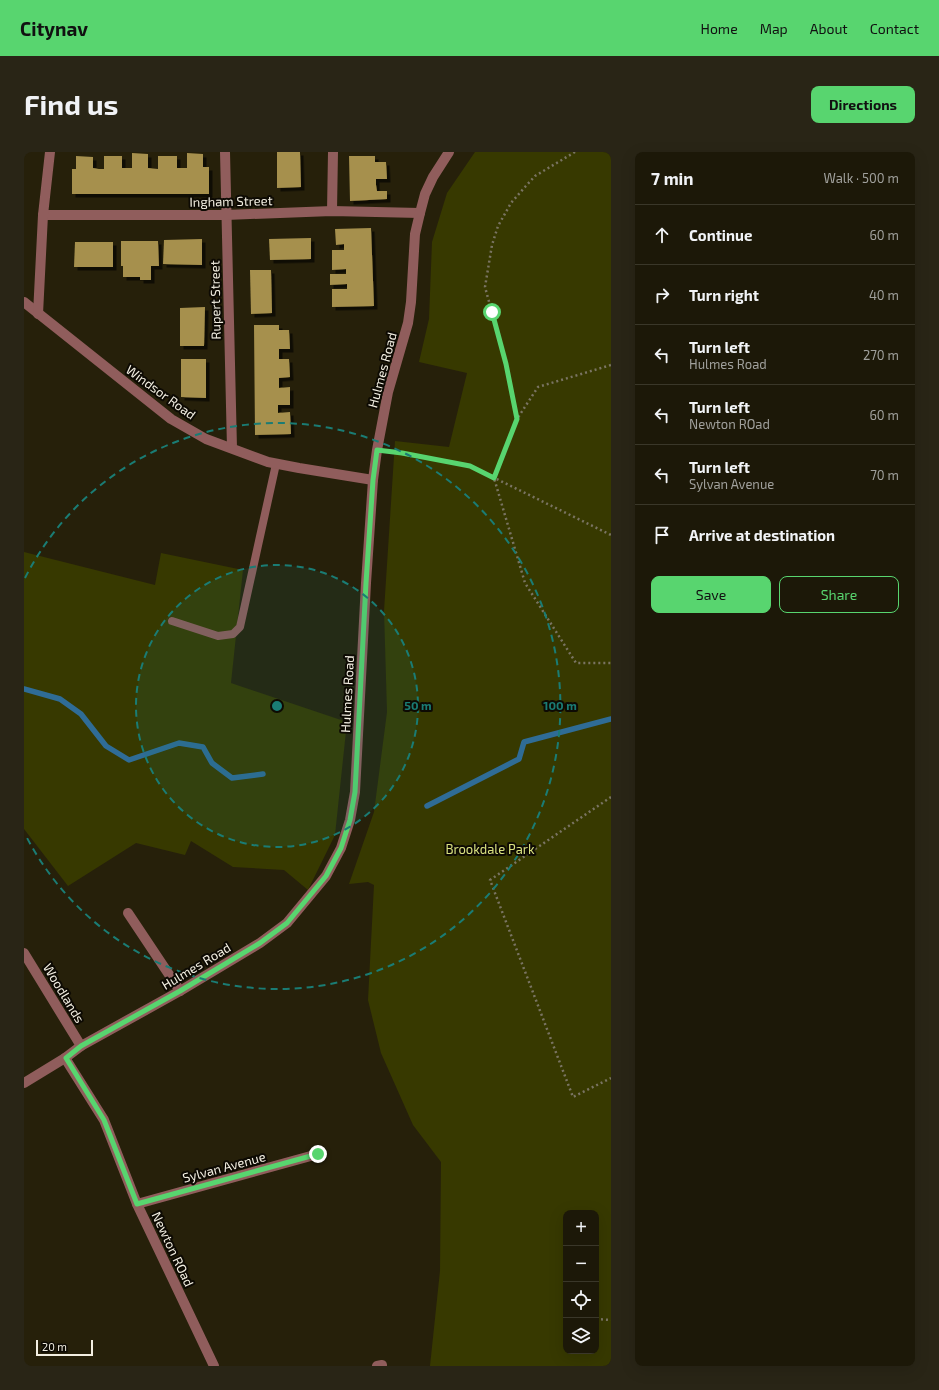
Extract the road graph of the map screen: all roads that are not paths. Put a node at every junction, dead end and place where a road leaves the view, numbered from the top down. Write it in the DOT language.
graph roads {
  1 [pos="50,152"];
  2 [pos="225,152"];
  3 [pos="333,152"];
  4 [pos="449,152"];
  5 [pos="332,211"];
  6 [pos="420,213"];
  7 [pos="43,215"];
  8 [pos="226,215"];
  9 [pos="24,302"];
  10 [pos="38,314"];
  11 [pos="232,448"];
  12 [pos="276,464"];
  13 [pos="373,480"];
  14 [pos="172,621"];
  15 [pos="128,913"];
  16 [pos="24,953"];
  17 [pos="180,991"];
  18 [pos="81,1046"];
  19 [pos="66,1058"];
  20 [pos="24,1083"];
  21 [pos="318,1154"];
  22 [pos="137,1204"];
  23 [pos="214,1366"];
  1 -- 7 [label="street"];
  2 -- 8 [label="street, Rupert Street"];
  3 -- 5 [label="street"];
  4 -- 6 [label="street, Hulmes Road"];
  5 -- 6 [label="street, Ingham Street"];
  5 -- 8 [label="street, Ingham Street"];
  6 -- 13 [label="street, Hulmes Road"];
  7 -- 8 [label="street, Ingham Street"];
  7 -- 10 [label="street"];
  8 -- 11 [label="street, Rupert Street"];
  9 -- 10 [label="street, Windsor Road"];
  10 -- 11 [label="street, Windsor Road"];
  11 -- 12 [label="street, Windsor Road"];
  12 -- 13 [label="street, Windsor Road"];
  12 -- 14 [label="lane"];
  13 -- 17 [label="street, Hulmes Road"];
  15 -- 17 [label="street"];
  16 -- 18 [label="street, Woodlands"];
  17 -- 18 [label="street, Hulmes Road"];
  18 -- 19 [label="street, Hulmes Road"];
  19 -- 20 [label="street, Hulmes Road"];
  19 -- 22 [label="street, Newton ROad"];
  21 -- 22 [label="street, Sylvan Avenue"];
  22 -- 23 [label="street, Newton ROad"];
}
